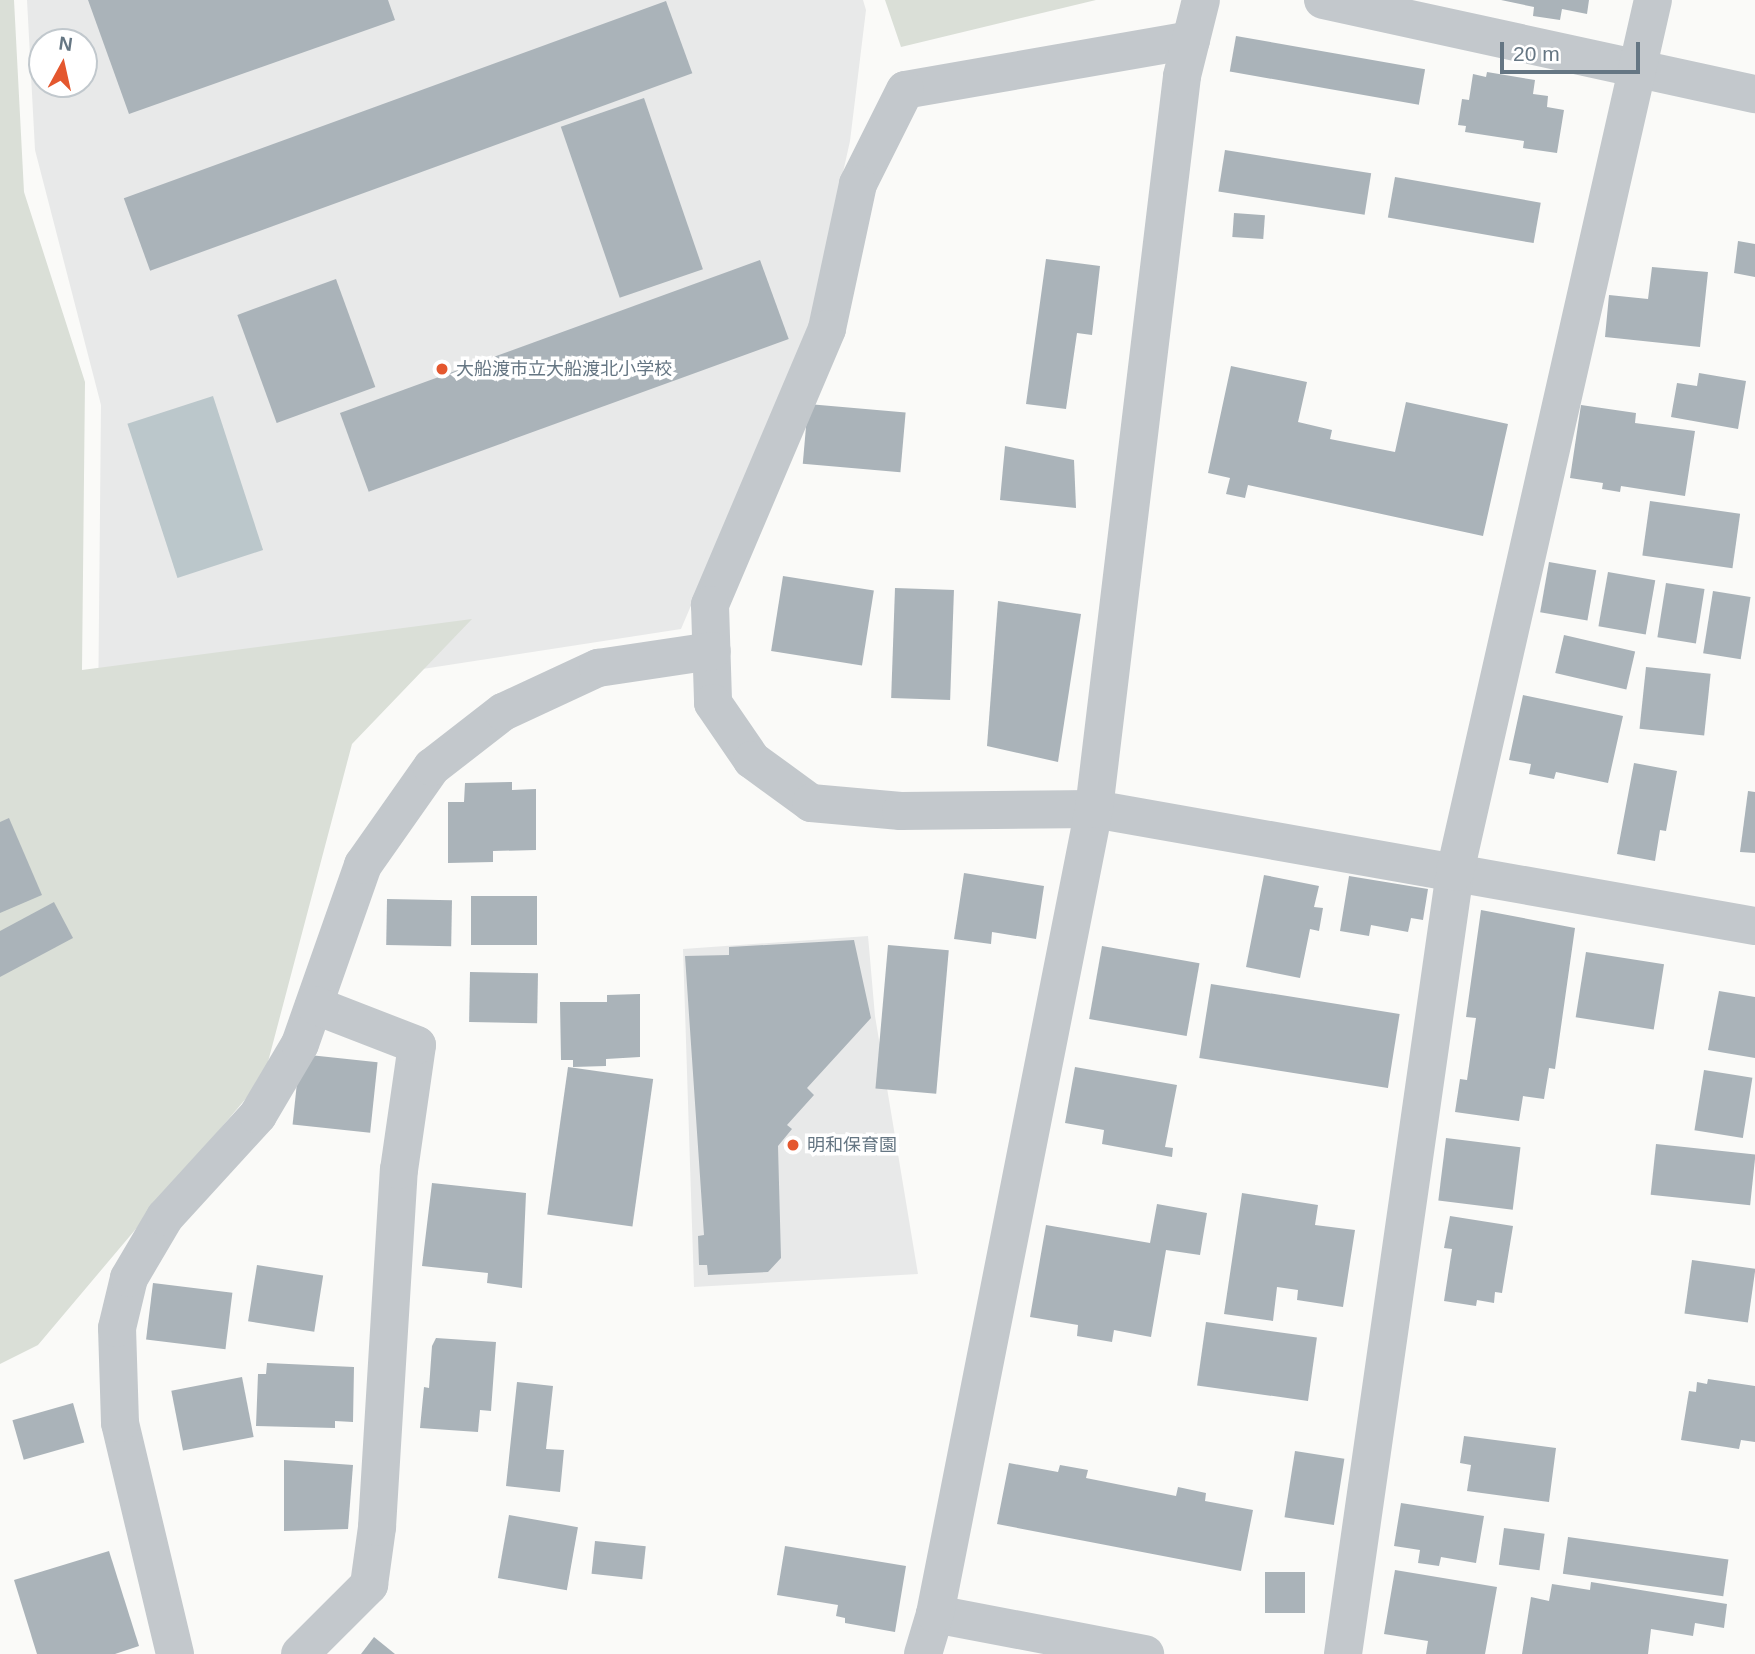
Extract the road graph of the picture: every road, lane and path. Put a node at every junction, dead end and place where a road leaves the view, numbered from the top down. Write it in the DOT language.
graph roads {
  1 [pos="1201,0"];
  2 [pos="1323,0"];
  3 [pos="1653,0"];
  4 [pos="1191,40"];
  5 [pos="1638,67"];
  6 [pos="1755,94"];
  7 [pos="712,651"];
  8 [pos="1094,809"];
  9 [pos="1455,872"];
  10 [pos="1755,926"];
  11 [pos="314,1005"];
  12 [pos="935,1614"];
  13 [pos="175,1654"];
  14 [pos="299,1654"];
  15 [pos="923,1654"];
  16 [pos="1145,1654"];
  17 [pos="1343,1654"];
  1 -- 4 [label="street"];
  2 -- 5 [label="street"];
  3 -- 5 [label="street"];
  4 -- 7 [label="street"];
  4 -- 8 [label="street"];
  5 -- 6 [label="street"];
  5 -- 9 [label="street"];
  7 -- 8 [label="street"];
  7 -- 11 [label="street"];
  8 -- 9 [label="street"];
  8 -- 12 [label="street"];
  9 -- 10 [label="street"];
  9 -- 17 [label="street"];
  11 -- 13 [label="street"];
  11 -- 14 [label="street"];
  12 -- 15 [label="street"];
  12 -- 16 [label="street"];
}
